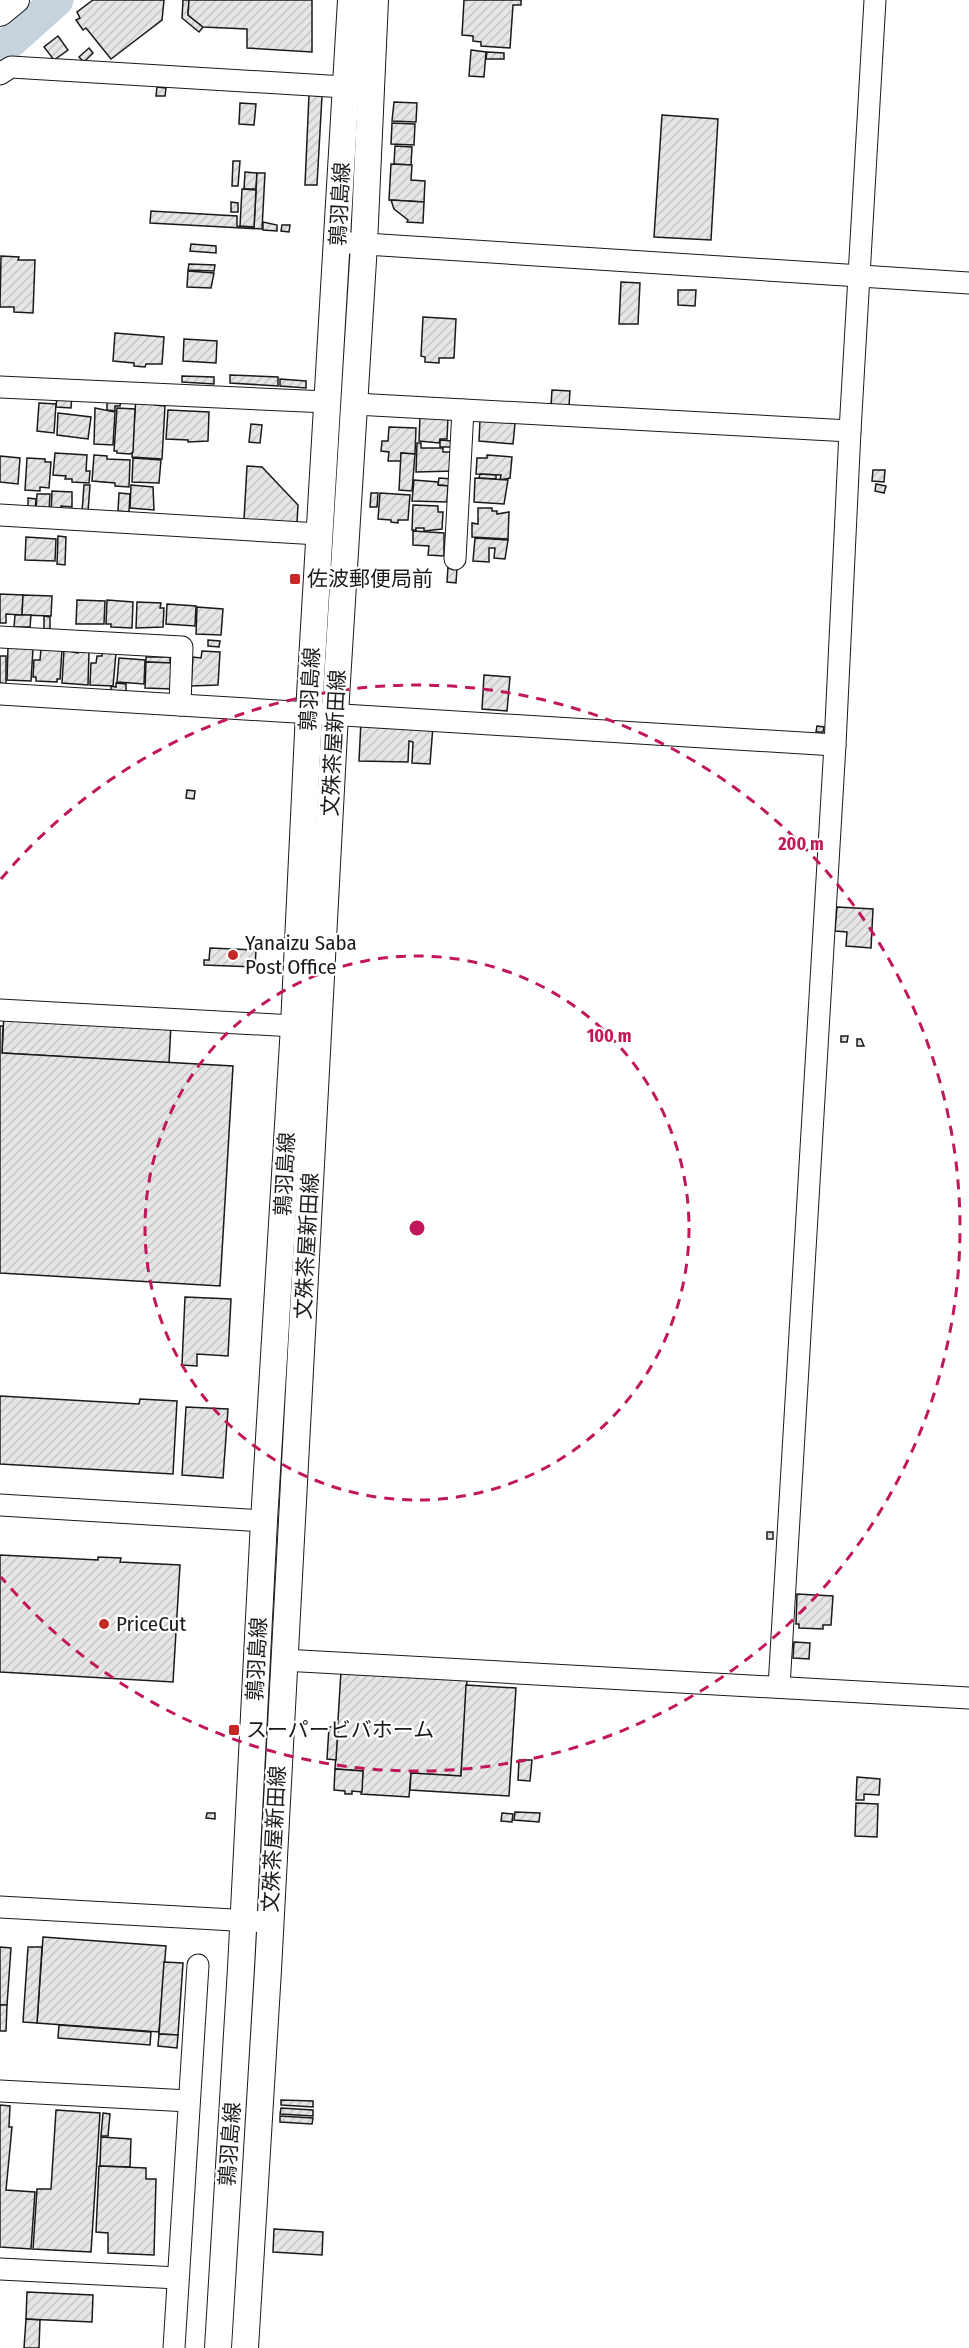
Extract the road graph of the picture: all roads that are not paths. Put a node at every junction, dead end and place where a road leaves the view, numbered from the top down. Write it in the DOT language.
graph roads {
  1 [pos="16,0"];
  2 [pos="351,0"];
  3 [pos="375,0"];
  4 [pos="875,0"];
  5 [pos="0,13"];
  6 [pos="0,74"];
  7 [pos="345,87"];
  8 [pos="338,243"];
  9 [pos="364,244"];
  10 [pos="860,278"];
  11 [pos="969,283"];
  12 [pos="0,387"];
  13 [pos="327,402"];
  14 [pos="355,404"];
  15 [pos="463,410"];
  16 [pos="850,431"];
  17 [pos="0,515"];
  18 [pos="319,534"];
  19 [pos="455,559"];
  20 [pos="0,637"];
  21 [pos="0,694"];
  22 [pos="180,705"];
  23 [pos="309,712"];
  24 [pos="335,714"];
  25 [pos="835,745"];
  26 [pos="0,1010"];
  27 [pos="294,1026"];
  28 [pos="0,1505"];
  29 [pos="264,1521"];
  30 [pos="284,1660"];
  31 [pos="779,1687"];
  32 [pos="969,1698"];
  33 [pos="0,1907"];
  34 [pos="243,1920"];
  35 [pos="269,1922"];
  36 [pos="198,1965"];
  37 [pos="0,2091"];
  38 [pos="189,2101"];
  39 [pos="0,2269"];
  40 [pos="178,2278"];
  41 [pos="174,2348"];
  42 [pos="218,2348"];
  43 [pos="245,2348"];
  1 -- 5 [label="main road"];
  2 -- 7 [label="main road, 鶉羽島線"];
  3 -- 9 [label="main road, 文殊茶屋新田線"];
  4 -- 10 [label="street"];
  6 -- 7 [label="street"];
  7 -- 8 [label="main road, 鶉羽島線"];
  8 -- 9 [label="street"];
  8 -- 13 [label="main road, 鶉羽島線"];
  9 -- 10 [label="street"];
  9 -- 14 [label="main road, 文殊茶屋新田線"];
  10 -- 11 [label="street"];
  10 -- 16 [label="street"];
  12 -- 13 [label="street"];
  13 -- 18 [label="main road, 鶉羽島線"];
  14 -- 15 [label="street"];
  14 -- 24 [label="main road, 文殊茶屋新田線"];
  15 -- 16 [label="street"];
  15 -- 19 [label="street"];
  16 -- 25 [label="street"];
  17 -- 18 [label="street"];
  18 -- 23 [label="main road, 鶉羽島線"];
  20 -- 22 [label="street"];
  21 -- 22 [label="street"];
  22 -- 23 [label="street"];
  23 -- 24 [label="street"];
  23 -- 27 [label="main road, 鶉羽島線"];
  24 -- 25 [label="street"];
  24 -- 30 [label="main road, 文殊茶屋新田線"];
  25 -- 31 [label="street"];
  26 -- 27 [label="street"];
  27 -- 29 [label="main road, 鶉羽島線"];
  28 -- 29 [label="street"];
  29 -- 34 [label="main road, 鶉羽島線"];
  30 -- 31 [label="street"];
  30 -- 35 [label="main road, 文殊茶屋新田線"];
  31 -- 32 [label="street"];
  33 -- 34 [label="street"];
  34 -- 35 [label="street"];
  34 -- 42 [label="main road, 鶉羽島線"];
  35 -- 43 [label="main road, 文殊茶屋新田線"];
  36 -- 38 [label="street"];
  37 -- 38 [label="street"];
  38 -- 40 [label="street"];
  39 -- 40 [label="street"];
  40 -- 41 [label="street"];
}
